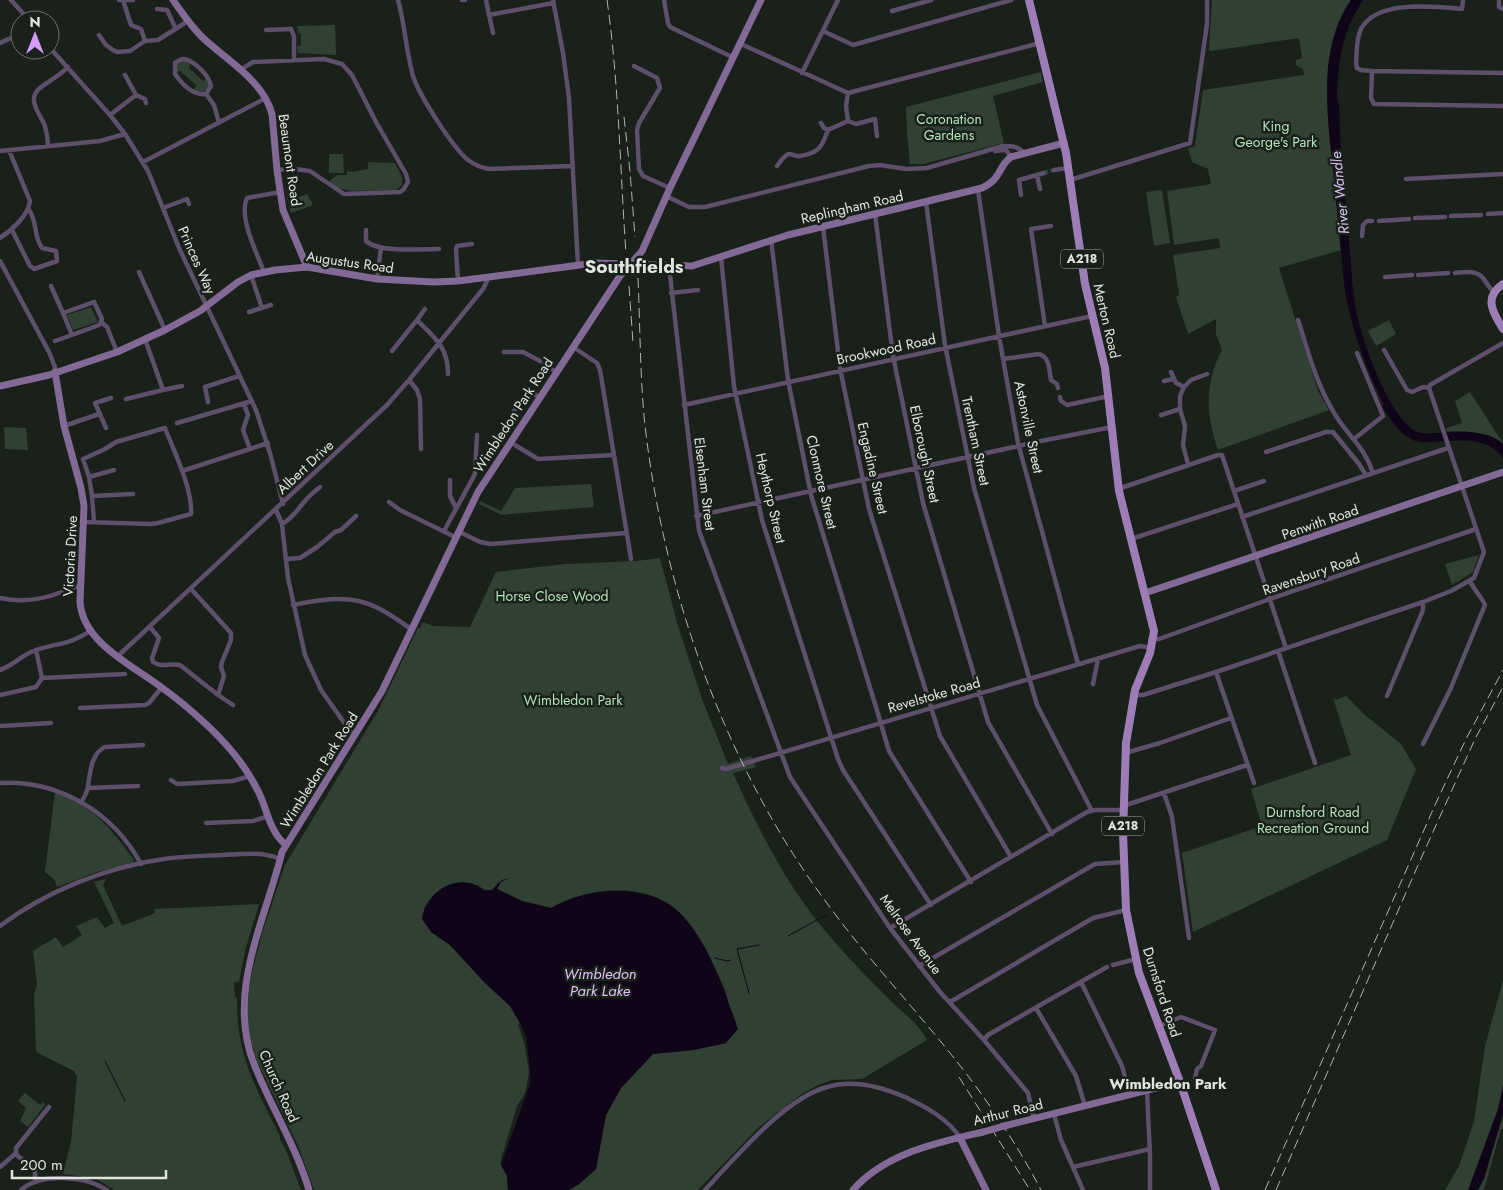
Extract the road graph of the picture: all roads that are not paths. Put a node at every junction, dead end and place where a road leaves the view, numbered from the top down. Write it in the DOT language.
graph roads {
  1 [pos="12,0"];
  2 [pos="119,0"];
  3 [pos="123,0"];
  4 [pos="133,0"];
  5 [pos="174,0"];
  6 [pos="398,0"];
  7 [pos="486,0"];
  8 [pos="664,0"];
  9 [pos="761,0"];
  10 [pos="838,0"];
  11 [pos="931,0"];
  12 [pos="1011,0"];
  13 [pos="1029,0"];
  14 [pos="1207,0"];
  15 [pos="1463,0"];
  16 [pos="1499,0"];
  17 [pos="553,2"];
  18 [pos="1404,2"];
  19 [pos="156,9"];
  20 [pos="1503,9"];
  21 [pos="20,10"];
  22 [pos="892,11"];
  23 [pos="489,16"];
  24 [pos="188,21"];
  25 [pos="176,29"];
  26 [pos="266,30"];
  27 [pos="822,31"];
  28 [pos="493,33"];
  29 [pos="99,35"];
  30 [pos="145,41"];
  31 [pos="739,43"];
  32 [pos="1040,43"];
  33 [pos="732,57"];
  34 [pos="60,59"];
  35 [pos="294,60"];
  36 [pos="68,67"];
  37 [pos="240,70"];
  38 [pos="1372,71"];
  39 [pos="802,72"];
  40 [pos="1503,73"];
  41 [pos="125,75"];
  42 [pos="637,75"];
  43 [pos="848,93"];
  44 [pos="206,94"];
  45 [pos="136,95"];
  46 [pos="266,98"];
  47 [pos="146,103"];
  48 [pos="1503,106"];
  49 [pos="110,115"];
  50 [pos="848,121"];
  51 [pos="219,123"];
  52 [pos="820,123"];
  53 [pos="828,130"];
  54 [pos="125,134"];
  55 [pos="877,136"];
  56 [pos="1064,143"];
  57 [pos="48,146"];
  58 [pos="9,150"];
  59 [pos="0,151"];
  60 [pos="991,151"];
  61 [pos="1024,153"];
  62 [pos="1011,157"];
  63 [pos="143,162"];
  64 [pos="572,166"];
  65 [pos="777,166"];
  66 [pos="1068,168"];
  67 [pos="277,170"];
  68 [pos="1054,170"];
  69 [pos="1044,172"];
  70 [pos="1503,174"];
  71 [pos="1037,175"];
  72 [pos="1406,179"];
  73 [pos="1070,180"];
  74 [pos="670,188"];
  75 [pos="1040,189"];
  76 [pos="978,190"];
  77 [pos="280,192"];
  78 [pos="1021,195"];
  79 [pos="666,196"];
  80 [pos="926,202"];
  81 [pos="189,204"];
  82 [pos="28,208"];
  83 [pos="163,208"];
  84 [pos="875,214"];
  85 [pos="1488,214"];
  86 [pos="1503,214"];
  87 [pos="1481,215"];
  88 [pos="1451,216"];
  89 [pos="1445,217"];
  90 [pos="1415,218"];
  91 [pos="1409,219"];
  92 [pos="1372,221"];
  93 [pos="1378,221"];
  94 [pos="823,226"];
  95 [pos="1051,226"];
  96 [pos="12,230"];
  97 [pos="366,230"];
  98 [pos="1362,236"];
  99 [pos="0,238"];
  100 [pos="772,239"];
  101 [pos="472,244"];
  102 [pos="381,248"];
  103 [pos="439,249"];
  104 [pos="721,257"];
  105 [pos="0,261"];
  106 [pos="632,263"];
  107 [pos="578,265"];
  108 [pos="669,266"];
  109 [pos="306,268"];
  110 [pos="139,272"];
  111 [pos="264,272"];
  112 [pos="1448,273"];
  113 [pos="1454,273"];
  114 [pos="251,275"];
  115 [pos="1412,275"];
  116 [pos="1418,275"];
  117 [pos="1385,277"];
  118 [pos="487,278"];
  119 [pos="377,279"];
  120 [pos="458,281"];
  121 [pos="1503,284"];
  122 [pos="50,286"];
  123 [pos="698,290"];
  124 [pos="1494,292"];
  125 [pos="671,293"];
  126 [pos="271,305"];
  127 [pos="206,307"];
  128 [pos="262,308"];
  129 [pos="424,310"];
  130 [pos="250,312"];
  131 [pos="63,313"];
  132 [pos="1093,316"];
  133 [pos="417,320"];
  134 [pos="1298,320"];
  135 [pos="101,322"];
  136 [pos="1045,326"];
  137 [pos="1503,329"];
  138 [pos="165,330"];
  139 [pos="72,335"];
  140 [pos="999,336"];
  141 [pos="145,339"];
  142 [pos="55,341"];
  143 [pos="440,342"];
  144 [pos="1503,343"];
  145 [pos="573,346"];
  146 [pos="946,348"];
  147 [pos="1384,350"];
  148 [pos="392,351"];
  149 [pos="117,352"];
  150 [pos="504,352"];
  151 [pos="1357,353"];
  152 [pos="894,359"];
  153 [pos="1003,359"];
  154 [pos="1195,370"];
  155 [pos="841,371"];
  156 [pos="55,372"];
  157 [pos="556,372"];
  158 [pos="1170,372"];
  159 [pos="448,374"];
  160 [pos="1207,374"];
  161 [pos="239,376"];
  162 [pos="1198,377"];
  163 [pos="1173,379"];
  164 [pos="410,380"];
  165 [pos="789,382"];
  166 [pos="1164,382"];
  167 [pos="0,386"];
  168 [pos="182,386"];
  169 [pos="1184,387"];
  170 [pos="1058,388"];
  171 [pos="1429,388"];
  172 [pos="163,390"];
  173 [pos="736,394"];
  174 [pos="1109,396"];
  175 [pos="540,397"];
  176 [pos="1060,397"];
  177 [pos="111,398"];
  178 [pos="126,399"];
  179 [pos="252,401"];
  180 [pos="208,402"];
  181 [pos="244,404"];
  182 [pos="684,405"];
  183 [pos="1180,409"];
  184 [pos="514,411"];
  185 [pos="99,414"];
  186 [pos="1161,415"];
  187 [pos="177,423"];
  188 [pos="64,426"];
  189 [pos="1112,427"];
  190 [pos="106,428"];
  191 [pos="477,435"];
  192 [pos="1354,438"];
  193 [pos="510,442"];
  194 [pos="268,443"];
  195 [pos="1019,446"];
  196 [pos="1447,446"];
  197 [pos="422,449"];
  198 [pos="250,450"];
  199 [pos="1266,452"];
  200 [pos="614,455"];
  201 [pos="72,456"];
  202 [pos="967,457"];
  203 [pos="83,459"];
  204 [pos="1188,464"];
  205 [pos="915,468"];
  206 [pos="114,470"];
  207 [pos="182,470"];
  208 [pos="1503,472"];
  209 [pos="1374,473"];
  210 [pos="1366,475"];
  211 [pos="89,477"];
  212 [pos="450,480"];
  213 [pos="863,480"];
  214 [pos="1264,481"];
  215 [pos="320,487"];
  216 [pos="1461,488"];
  217 [pos="1118,489"];
  218 [pos="810,491"];
  219 [pos="1234,491"];
  220 [pos="133,494"];
  221 [pos="92,496"];
  222 [pos="389,502"];
  223 [pos="758,502"];
  224 [pos="283,504"];
  225 [pos="1238,504"];
  226 [pos="456,508"];
  227 [pos="276,510"];
  228 [pos="356,516"];
  229 [pos="696,516"];
  230 [pos="1242,517"];
  231 [pos="94,521"];
  232 [pos="84,522"];
  233 [pos="282,524"];
  234 [pos="1476,529"];
  235 [pos="444,531"];
  236 [pos="626,533"];
  237 [pos="457,534"];
  238 [pos="1131,539"];
  239 [pos="1256,557"];
  240 [pos="286,559"];
  241 [pos="630,560"];
  242 [pos="1470,581"];
  243 [pos="80,586"];
  244 [pos="191,589"];
  245 [pos="1145,593"];
  246 [pos="0,598"];
  247 [pos="1270,599"];
  248 [pos="1423,602"];
  249 [pos="294,605"];
  250 [pos="150,627"];
  251 [pos="412,629"];
  252 [pos="90,631"];
  253 [pos="1154,639"];
  254 [pos="1152,648"];
  255 [pos="1286,648"];
  256 [pos="36,650"];
  257 [pos="1278,651"];
  258 [pos="118,656"];
  259 [pos="1098,659"];
  260 [pos="1078,664"];
  261 [pos="0,670"];
  262 [pos="1216,672"];
  263 [pos="125,674"];
  264 [pos="42,678"];
  265 [pos="1028,679"];
  266 [pos="1093,684"];
  267 [pos="162,687"];
  268 [pos="979,694"];
  269 [pos="0,695"];
  270 [pos="218,695"];
  271 [pos="1134,695"];
  272 [pos="1387,696"];
  273 [pos="233,705"];
  274 [pos="80,708"];
  275 [pos="930,708"];
  276 [pos="1231,718"];
  277 [pos="51,723"];
  278 [pos="880,723"];
  279 [pos="0,726"];
  280 [pos="355,736"];
  281 [pos="831,737"];
  282 [pos="1423,744"];
  283 [pos="142,745"];
  284 [pos="782,752"];
  285 [pos="1125,753"];
  286 [pos="1315,763"];
  287 [pos="1247,765"];
  288 [pos="722,768"];
  289 [pos="250,776"];
  290 [pos="171,780"];
  291 [pos="0,783"];
  292 [pos="1254,783"];
  293 [pos="138,786"];
  294 [pos="88,788"];
  295 [pos="1164,793"];
  296 [pos="82,802"];
  297 [pos="1123,808"];
  298 [pos="1092,811"];
  299 [pos="269,816"];
  300 [pos="206,824"];
  301 [pos="1052,834"];
  302 [pos="286,845"];
  303 [pos="1011,857"];
  304 [pos="280,859"];
  305 [pos="1123,862"];
  306 [pos="141,864"];
  307 [pos="971,882"];
  308 [pos="930,905"];
  309 [pos="1126,910"];
  310 [pos="0,926"];
  311 [pos="890,928"];
  312 [pos="1189,938"];
  313 [pos="1136,959"];
  314 [pos="1113,965"];
  315 [pos="919,966"];
  316 [pos="1107,968"];
  317 [pos="1081,982"];
  318 [pos="950,1002"];
  319 [pos="1036,1008"];
  320 [pos="1159,1026"];
  321 [pos="984,1040"];
  322 [pos="1195,1078"];
  323 [pos="1180,1082"];
  324 [pos="1147,1091"];
  325 [pos="1130,1095"];
  326 [pos="1085,1106"];
  327 [pos="49,1107"];
  328 [pos="1054,1114"];
  329 [pos="1034,1119"];
  330 [pos="960,1138"];
  331 [pos="1150,1148"];
  332 [pos="16,1154"];
  333 [pos="1,1167"];
  334 [pos="1073,1167"];
  335 [pos="35,1182"];
  336 [pos="1215,1186"];
  337 [pos="21,1190"];
  338 [pos="107,1190"];
  339 [pos="309,1190"];
  340 [pos="705,1190"];
  341 [pos="853,1190"];
  342 [pos="986,1190"];
  343 [pos="1083,1190"];
  344 [pos="1150,1190"];
  1 -- 21 [label="street"];
  2 -- 3 [label="street"];
  3 -- 4 [label="street"];
  3 -- 30 [label="street"];
  5 -- 24 [label="street, Beaumont Road"];
  6 -- 64 [label="street"];
  7 -- 23 [label="street"];
  8 -- 33 [label="street"];
  9 -- 31 [label="street, Wimbledon Park Road"];
  10 -- 27 [label="street"];
  11 -- 22 [label="street"];
  12 -- 27 [label="street"];
  13 -- 32 [label="main road, Merton Road / A218"];
  14 -- 73 [label="street"];
  15 -- 18 [label="street"];
  16 -- 20 [label="street"];
  17 -- 23 [label="street"];
  17 -- 64 [label="street"];
  18 -- 38 [label="street"];
  19 -- 25 [label="street"];
  23 -- 28 [label="street"];
  24 -- 25 [label="street"];
  24 -- 37 [label="street, Beaumont Road"];
  25 -- 30 [label="street"];
  26 -- 35 [label="street"];
  27 -- 39 [label="street"];
  29 -- 30 [label="street"];
  31 -- 33 [label="street, Wimbledon Park Road"];
  31 -- 39 [label="street"];
  32 -- 43 [label="street"];
  32 -- 56 [label="main road, Merton Road / A218"];
  33 -- 74 [label="street, Wimbledon Park Road"];
  34 -- 36 [label="street, Princes Way"];
  35 -- 37 [label="street"];
  35 -- 67 [label="street"];
  36 -- 49 [label="street, Princes Way"];
  36 -- 57 [label="street"];
  37 -- 46 [label="street, Beaumont Road"];
  38 -- 40 [label="street"];
  38 -- 48 [label="street"];
  39 -- 43 [label="street"];
  41 -- 45 [label="street"];
  42 -- 74 [label="street"];
  43 -- 50 [label="street"];
  44 -- 44 [label="street"];
  44 -- 51 [label="street"];
  45 -- 47 [label="street"];
  45 -- 49 [label="street"];
  46 -- 51 [label="street"];
  46 -- 67 [label="street, Beaumont Road"];
  49 -- 54 [label="street, Princes Way"];
  50 -- 53 [label="street"];
  50 -- 55 [label="street"];
  51 -- 63 [label="street"];
  52 -- 53 [label="street"];
  53 -- 65 [label="street"];
  54 -- 57 [label="street"];
  54 -- 63 [label="street, Princes Way"];
  56 -- 61 [label="street"];
  56 -- 66 [label="main road, Merton Road / A218"];
  57 -- 58 [label="street"];
  58 -- 59 [label="street"];
  58 -- 82 [label="street"];
  60 -- 61 [label="street"];
  60 -- 62 [label="street"];
  60 -- 79 [label="street"];
  61 -- 62 [label="street"];
  62 -- 76 [label="street, Replingham Road"];
  63 -- 83 [label="street, Princes Way"];
  64 -- 107 [label="street"];
  66 -- 68 [label="street"];
  66 -- 73 [label="main road, Merton Road / A218"];
  67 -- 77 [label="street, Beaumont Road"];
  69 -- 71 [label="street"];
  70 -- 72 [label="street"];
  71 -- 75 [label="street"];
  71 -- 78 [label="street"];
  73 -- 132 [label="main road, Merton Road / A218"];
  74 -- 79 [label="street, Wimbledon Park Road"];
  76 -- 80 [label="street, Replingham Road"];
  76 -- 140 [label="street, Astonville Street"];
  77 -- 109 [label="street, Beaumont Road"];
  77 -- 111 [label="street"];
  79 -- 106 [label="street, Wimbledon Park Road"];
  80 -- 84 [label="street, Replingham Road"];
  80 -- 146 [label="street, Trentham Street"];
  81 -- 83 [label="street"];
  82 -- 96 [label="street"];
  82 -- 96 [label="street"];
  83 -- 127 [label="street, Princes Way"];
  84 -- 94 [label="street, Replingham Road"];
  84 -- 152 [label="street, Elborough Street"];
  85 -- 86 [label="street"];
  87 -- 88 [label="street"];
  89 -- 90 [label="street"];
  91 -- 93 [label="street"];
  92 -- 98 [label="street"];
  94 -- 100 [label="street, Replingham Road"];
  94 -- 155 [label="street, Engadine Street"];
  95 -- 136 [label="street"];
  96 -- 99 [label="street"];
  97 -- 102 [label="street"];
  100 -- 104 [label="street, Replingham Road"];
  100 -- 165 [label="street, Clonmore Street"];
  101 -- 120 [label="street"];
  102 -- 103 [label="street"];
  102 -- 119 [label="street"];
  104 -- 108 [label="street, Replingham Road"];
  104 -- 173 [label="street, Heythorp Street"];
  105 -- 156 [label="street, Victoria Drive"];
  106 -- 107 [label="street, Augustus Road"];
  106 -- 108 [label="street, Replingham Road"];
  106 -- 145 [label="street, Wimbledon Park Road"];
  107 -- 118 [label="street, Augustus Road"];
  108 -- 125 [label="street, Elsenham Street"];
  109 -- 111 [label="street, Augustus Road"];
  109 -- 119 [label="street, Augustus Road"];
  110 -- 138 [label="street"];
  111 -- 114 [label="street, Augustus Road"];
  112 -- 116 [label="street"];
  113 -- 124 [label="street"];
  114 -- 127 [label="street, Augustus Road"];
  114 -- 128 [label="street"];
  115 -- 117 [label="street"];
  118 -- 120 [label="street, Augustus Road"];
  118 -- 143 [label="street, Albert Drive"];
  119 -- 120 [label="street, Augustus Road"];
  121 -- 124 [label="main road"];
  122 -- 131 [label="street"];
  123 -- 125 [label="street"];
  124 -- 137 [label="main road"];
  125 -- 182 [label="street, Elsenham Street"];
  126 -- 128 [label="street"];
  127 -- 138 [label="street, Augustus Road"];
  127 -- 161 [label="street, Princes Way"];
  128 -- 130 [label="street"];
  129 -- 133 [label="street"];
  131 -- 135 [label="street"];
  131 -- 139 [label="street"];
  132 -- 136 [label="street, Brookwood Road"];
  132 -- 174 [label="main road, Merton Road / A218"];
  133 -- 143 [label="street"];
  133 -- 148 [label="street"];
  134 -- 192 [label="street"];
  135 -- 139 [label="street"];
  135 -- 149 [label="street"];
  136 -- 140 [label="street, Brookwood Road"];
  138 -- 141 [label="street, Augustus Road"];
  139 -- 142 [label="street"];
  140 -- 146 [label="street, Brookwood Road"];
  140 -- 153 [label="street, Astonville Street"];
  141 -- 149 [label="street, Augustus Road"];
  141 -- 172 [label="street"];
  143 -- 159 [label="street"];
  143 -- 164 [label="street, Albert Drive"];
  144 -- 171 [label="street"];
  145 -- 157 [label="street, Wimbledon Park Road"];
  145 -- 200 [label="street"];
  146 -- 152 [label="street, Brookwood Road"];
  146 -- 202 [label="street, Trentham Street"];
  147 -- 171 [label="street"];
  149 -- 156 [label="street, Augustus Road"];
  150 -- 157 [label="street"];
  151 -- 192 [label="street"];
  152 -- 155 [label="street, Brookwood Road"];
  152 -- 205 [label="street, Elborough Street"];
  153 -- 170 [label="street"];
  153 -- 195 [label="street, Astonville Street"];
  154 -- 162 [label="street"];
  155 -- 165 [label="street, Brookwood Road"];
  155 -- 213 [label="street, Engadine Street"];
  156 -- 167 [label="street, Augustus Road"];
  156 -- 188 [label="street, Victoria Drive"];
  157 -- 175 [label="street, Wimbledon Park Road"];
  158 -- 163 [label="street"];
  160 -- 162 [label="street"];
  161 -- 179 [label="street, Princes Way"];
  161 -- 180 [label="street"];
  162 -- 169 [label="street"];
  163 -- 166 [label="street"];
  163 -- 169 [label="street"];
  164 -- 197 [label="street"];
  164 -- 224 [label="street, Albert Drive"];
  165 -- 173 [label="street, Brookwood Road"];
  165 -- 218 [label="street, Clonmore Street"];
  168 -- 172 [label="street"];
  169 -- 183 [label="street"];
  171 -- 196 [label="street"];
  172 -- 178 [label="street"];
  173 -- 182 [label="street, Brookwood Road"];
  173 -- 223 [label="street, Heythorp Street"];
  174 -- 176 [label="street"];
  174 -- 189 [label="main road, Merton Road / A218"];
  175 -- 184 [label="street"];
  175 -- 193 [label="street, Wimbledon Park Road"];
  177 -- 185 [label="street"];
  179 -- 181 [label="street"];
  179 -- 194 [label="street, Princes Way"];
  181 -- 187 [label="street"];
  181 -- 198 [label="street"];
  182 -- 229 [label="street, Elsenham Street"];
  183 -- 186 [label="street"];
  183 -- 204 [label="street"];
  185 -- 188 [label="street"];
  185 -- 190 [label="street"];
  188 -- 201 [label="street, Victoria Drive"];
  189 -- 195 [label="street"];
  189 -- 217 [label="main road, Merton Road / A218"];
  191 -- 226 [label="street"];
  192 -- 209 [label="street"];
  193 -- 200 [label="street"];
  193 -- 237 [label="street, Wimbledon Park Road"];
  194 -- 198 [label="street"];
  194 -- 224 [label="street, Princes Way"];
  195 -- 202 [label="street"];
  195 -- 260 [label="street, Astonville Street"];
  196 -- 209 [label="street"];
  196 -- 216 [label="street"];
  198 -- 207 [label="street"];
  199 -- 210 [label="street"];
  200 -- 236 [label="street"];
  201 -- 203 [label="street"];
  201 -- 232 [label="street, Victoria Drive"];
  202 -- 205 [label="street"];
  202 -- 265 [label="street, Trentham Street"];
  203 -- 207 [label="street"];
  203 -- 211 [label="street"];
  204 -- 217 [label="street"];
  204 -- 219 [label="street"];
  205 -- 213 [label="street"];
  205 -- 268 [label="street, Elborough Street"];
  206 -- 211 [label="street"];
  207 -- 231 [label="street"];
  208 -- 216 [label="street, Penwith Road"];
  209 -- 210 [label="street"];
  210 -- 230 [label="street"];
  211 -- 221 [label="street"];
  212 -- 226 [label="street"];
  213 -- 218 [label="street"];
  213 -- 275 [label="street, Engadine Street"];
  214 -- 219 [label="street"];
  215 -- 233 [label="street"];
  216 -- 234 [label="street"];
  216 -- 239 [label="street, Penwith Road"];
  217 -- 238 [label="main road, Merton Road / A218"];
  218 -- 223 [label="street"];
  218 -- 278 [label="street, Clonmore Street"];
  219 -- 225 [label="street"];
  220 -- 221 [label="street"];
  221 -- 231 [label="street"];
  222 -- 235 [label="street"];
  223 -- 229 [label="street"];
  223 -- 281 [label="street, Heythorp Street"];
  224 -- 227 [label="street, Albert Drive"];
  225 -- 230 [label="street"];
  225 -- 238 [label="street"];
  226 -- 235 [label="street"];
  227 -- 233 [label="street"];
  227 -- 244 [label="street, Albert Drive"];
  228 -- 240 [label="street"];
  229 -- 284 [label="street, Elsenham Street"];
  230 -- 239 [label="street"];
  231 -- 232 [label="street"];
  232 -- 243 [label="street, Victoria Drive"];
  233 -- 240 [label="street"];
  234 -- 242 [label="street"];
  234 -- 247 [label="street, Ravensbury Road"];
  235 -- 237 [label="street"];
  236 -- 237 [label="street"];
  236 -- 241 [label="street"];
  237 -- 251 [label="street, Wimbledon Park Road"];
  238 -- 245 [label="main road, Merton Road / A218"];
  239 -- 245 [label="street, Penwith Road"];
  239 -- 247 [label="street"];
  240 -- 249 [label="street"];
  242 -- 248 [label="street"];
  242 -- 282 [label="street"];
  243 -- 246 [label="street"];
  243 -- 252 [label="street, Victoria Drive"];
  244 -- 250 [label="street, Albert Drive"];
  244 -- 270 [label="street"];
  245 -- 253 [label="main road, Merton Road / A218"];
  247 -- 253 [label="street, Ravensbury Road"];
  247 -- 255 [label="street"];
  248 -- 255 [label="street"];
  248 -- 272 [label="street"];
  249 -- 251 [label="street"];
  249 -- 280 [label="street"];
  250 -- 258 [label="street, Albert Drive"];
  250 -- 270 [label="street"];
  251 -- 280 [label="street, Wimbledon Park Road"];
  252 -- 256 [label="street"];
  252 -- 258 [label="street, Victoria Drive"];
  253 -- 254 [label="main road, Merton Road / A218"];
  254 -- 259 [label="street, Revelstoke Road"];
  254 -- 271 [label="main road, Durnsford Road / A218"];
  255 -- 257 [label="street"];
  256 -- 261 [label="street"];
  256 -- 264 [label="street"];
  257 -- 262 [label="street"];
  257 -- 286 [label="street"];
  258 -- 267 [label="street, Victoria Drive"];
  259 -- 260 [label="street, Revelstoke Road"];
  259 -- 266 [label="street"];
  260 -- 265 [label="street, Revelstoke Road"];
  262 -- 271 [label="street"];
  262 -- 276 [label="street"];
  263 -- 264 [label="street"];
  264 -- 269 [label="street"];
  265 -- 268 [label="street, Revelstoke Road"];
  265 -- 298 [label="street, Trentham Street"];
  267 -- 274 [label="street"];
  267 -- 289 [label="street, Victoria Drive"];
  268 -- 275 [label="street, Revelstoke Road"];
  268 -- 301 [label="street, Elborough Street"];
  270 -- 273 [label="street"];
  271 -- 285 [label="main road, Durnsford Road / A218"];
  275 -- 278 [label="street, Revelstoke Road"];
  275 -- 303 [label="street, Engadine Street"];
  276 -- 285 [label="street"];
  276 -- 287 [label="street"];
  277 -- 279 [label="street"];
  278 -- 281 [label="street, Revelstoke Road"];
  278 -- 307 [label="street, Clonmore Street"];
  280 -- 302 [label="street, Wimbledon Park Road"];
  281 -- 284 [label="street, Revelstoke Road"];
  281 -- 308 [label="street, Heythorp Street"];
  283 -- 294 [label="street"];
  284 -- 288 [label="street, Revelstoke Road"];
  284 -- 311 [label="street, Melrose Avenue"];
  285 -- 297 [label="main road, Durnsford Road / A218"];
  287 -- 292 [label="street"];
  287 -- 295 [label="street"];
  289 -- 290 [label="street"];
  289 -- 299 [label="street, Victoria Drive"];
  291 -- 296 [label="street"];
  293 -- 294 [label="street"];
  294 -- 296 [label="street"];
  295 -- 297 [label="street"];
  295 -- 312 [label="street"];
  296 -- 306 [label="street"];
  297 -- 298 [label="street"];
  297 -- 305 [label="main road, Durnsford Road / A218"];
  298 -- 301 [label="street"];
  299 -- 300 [label="street"];
  299 -- 302 [label="street, Victoria Drive"];
  301 -- 303 [label="street"];
  302 -- 304 [label="street, Church Road"];
  303 -- 307 [label="street"];
  304 -- 306 [label="street"];
  304 -- 339 [label="street, Church Road"];
  305 -- 309 [label="main road, Durnsford Road / A218"];
  305 -- 315 [label="street"];
  306 -- 310 [label="street"];
  307 -- 308 [label="street"];
  308 -- 311 [label="street"];
  309 -- 313 [label="main road, Durnsford Road / A218"];
  309 -- 318 [label="street"];
  311 -- 315 [label="street, Melrose Avenue"];
  313 -- 314 [label="street"];
  313 -- 320 [label="main road, Durnsford Road / A218"];
  315 -- 318 [label="street, Melrose Avenue"];
  316 -- 317 [label="street"];
  317 -- 319 [label="street"];
  317 -- 325 [label="street"];
  318 -- 321 [label="street, Melrose Avenue"];
  319 -- 321 [label="street"];
  319 -- 326 [label="street"];
  320 -- 322 [label="street"];
  320 -- 323 [label="main road, Durnsford Road / A218"];
  321 -- 329 [label="street, Melrose Avenue"];
  323 -- 324 [label="street, Arthur Road"];
  323 -- 336 [label="main road, Durnsford Road / A218"];
  324 -- 325 [label="street, Arthur Road"];
  324 -- 331 [label="street"];
  325 -- 326 [label="street, Arthur Road"];
  326 -- 328 [label="street, Arthur Road"];
  327 -- 332 [label="street"];
  328 -- 329 [label="street, Arthur Road"];
  328 -- 334 [label="street"];
  329 -- 330 [label="street, Arthur Road, bridge"];
  330 -- 340 [label="street"];
  330 -- 341 [label="street, Arthur Road"];
  330 -- 342 [label="street"];
  331 -- 334 [label="street"];
  331 -- 344 [label="street"];
  332 -- 333 [label="street"];
  332 -- 335 [label="street"];
  334 -- 343 [label="street"];
  335 -- 337 [label="street"];
  335 -- 338 [label="street"];
}
